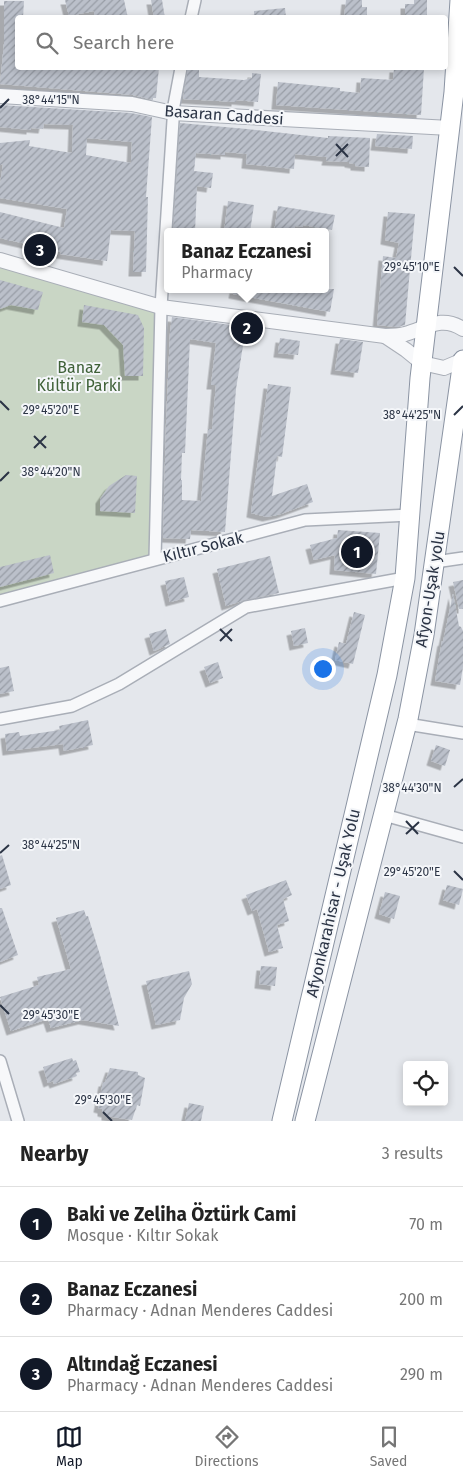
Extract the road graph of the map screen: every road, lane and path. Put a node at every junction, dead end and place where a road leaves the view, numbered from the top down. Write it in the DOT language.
graph roads {
  1 [pos="195,0"];
  2 [pos="460,0"];
  3 [pos="192,15"];
  4 [pos="181,70"];
  5 [pos="0,96"];
  6 [pos="173,113"];
  7 [pos="450,128"];
  8 [pos="166,228"];
  9 [pos="164,258"];
  10 [pos="0,260"];
  11 [pos="161,307"];
  12 [pos="426,327"];
  13 [pos="463,329"];
  14 [pos="384,336"];
  15 [pos="463,360"];
  16 [pos="422,363"];
  17 [pos="410,515"];
  18 [pos="463,558"];
  19 [pos="156,559"];
  20 [pos="435,562"];
  21 [pos="405,578"];
  22 [pos="0,601"];
  23 [pos="0,719"];
  24 [pos="407,724"];
  25 [pos="463,733"];
  26 [pos="384,815"];
  27 [pos="463,837"];
  28 [pos="0,1061"];
  29 [pos="18,1121"];
  30 [pos="282,1121"];
  31 [pos="306,1121"];
  1 -- 3 [label="street"];
  2 -- 7 [label="highway, Afyonkarahisar - Uşak Yolu"];
  4 -- 6 [label="street"];
  5 -- 6 [label="street, Basaran Caddesi"];
  6 -- 7 [label="street, Basaran Caddesi"];
  6 -- 8 [label="street"];
  7 -- 12 [label="highway, Afyonkarahisar - Uşak Yolu"];
  9 -- 11 [label="street"];
  10 -- 11 [label="street"];
  11 -- 14 [label="street"];
  11 -- 19 [label="street"];
  12 -- 13 [label="street"];
  12 -- 14 [label="street"];
  12 -- 16 [label="highway, Afyonkarahisar - Uşak Yolu"];
  14 -- 16 [label="street"];
  15 -- 16 [label="street"];
  15 -- 20 [label="highway, Afyon-Uşak yolu"];
  16 -- 17 [label="highway, Afyonkarahisar - Uşak Yolu"];
  17 -- 19 [label="street, Kıltır Sokak"];
  17 -- 21 [label="highway, Afyonkarahisar - Uşak Yolu"];
  18 -- 20 [label="street"];
  19 -- 22 [label="street, Kıltır Sokak"];
  20 -- 24 [label="highway, Afyon-Uşak yolu"];
  21 -- 23 [label="street"];
  21 -- 30 [label="highway, Afyonkarahisar - Uşak Yolu"];
  24 -- 25 [label="street"];
  24 -- 26 [label="highway, Afyon-Uşak yolu"];
  26 -- 27 [label="street"];
  26 -- 31 [label="highway, Afyonkarahisar - Uşak Yolu"];
  28 -- 29 [label="street"];
}
